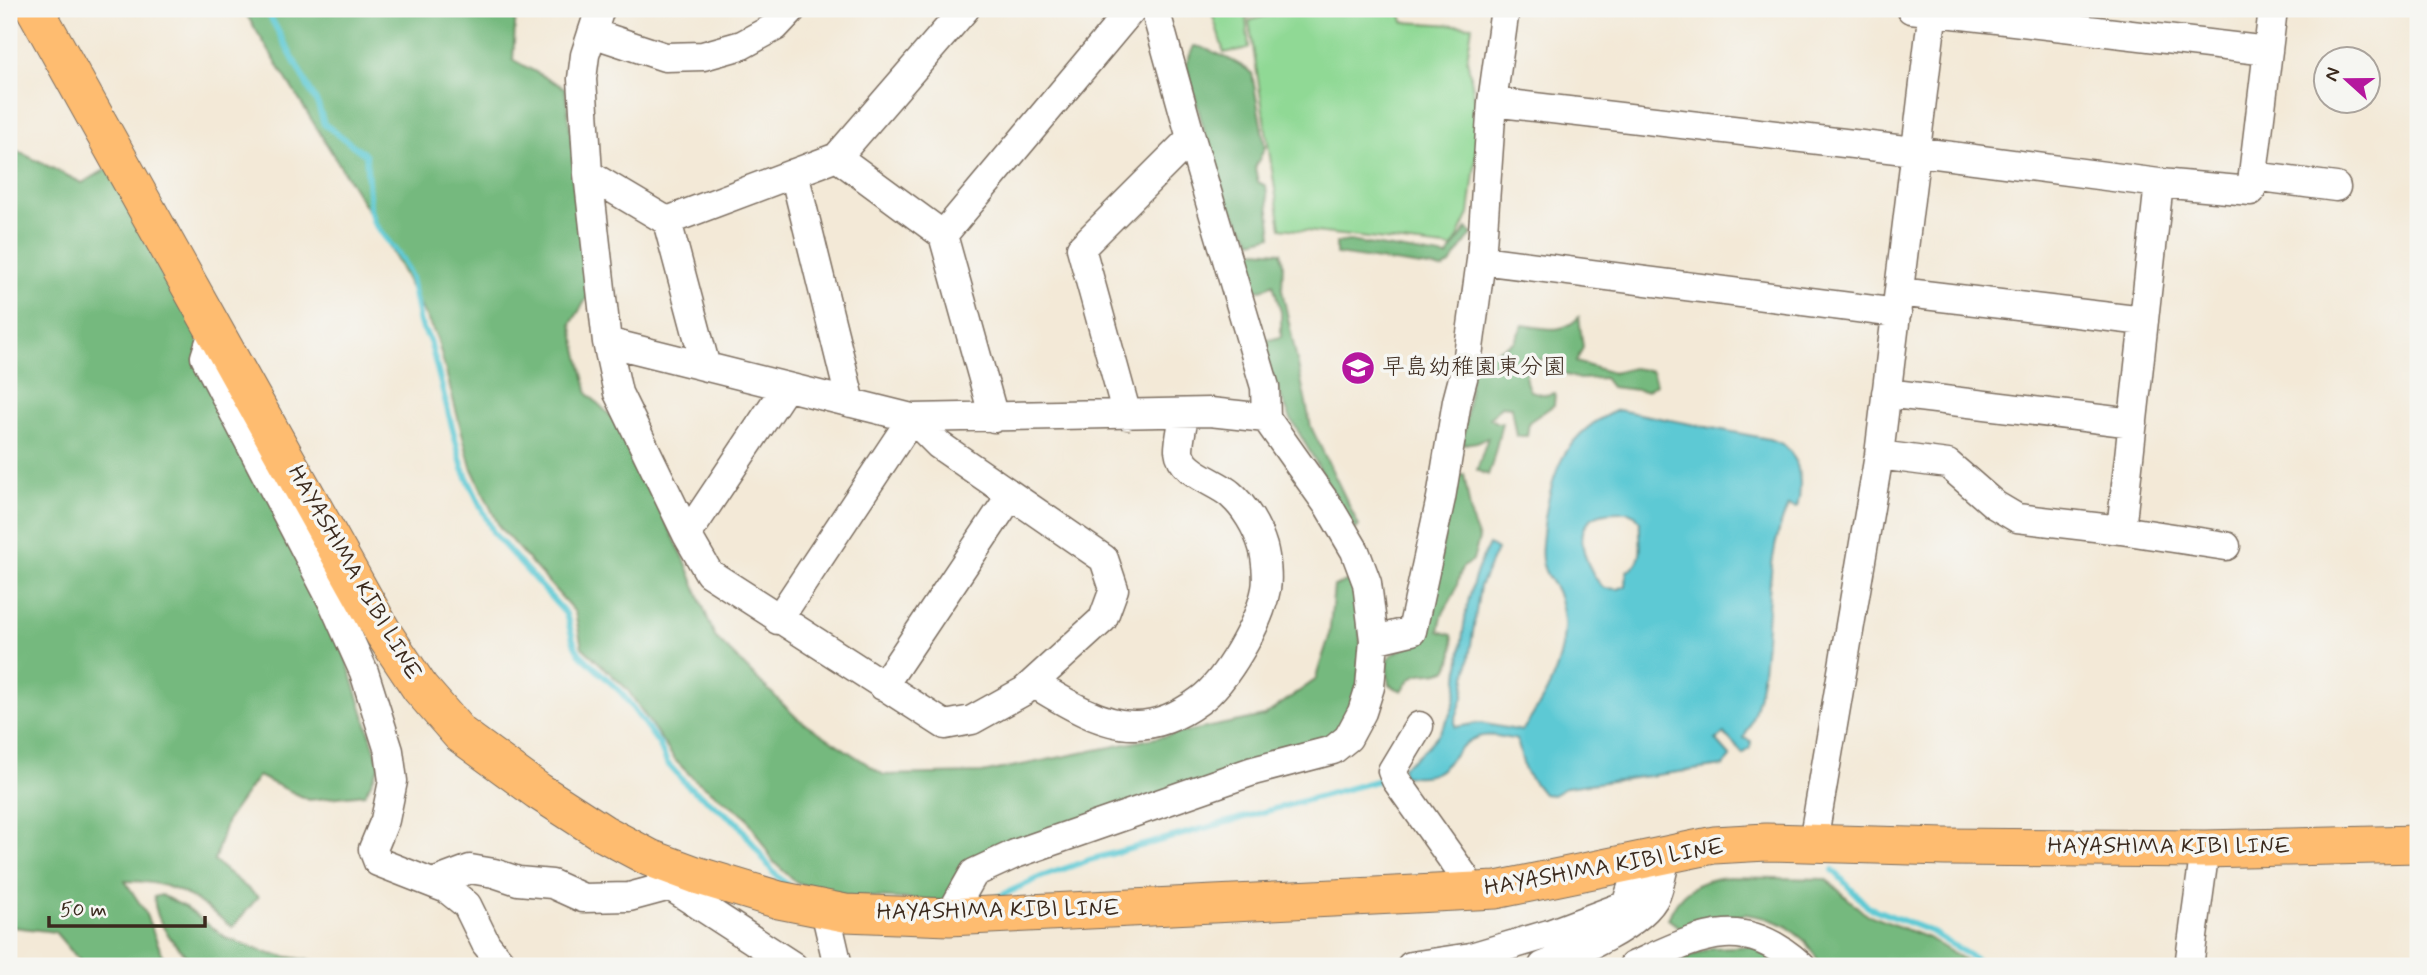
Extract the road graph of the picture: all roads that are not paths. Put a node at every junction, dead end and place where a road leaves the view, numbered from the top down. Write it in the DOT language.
graph roads {
  1 [pos="34,9"];
  2 [pos="792,9"];
  3 [pos="965,9"];
  4 [pos="1132,9"];
  5 [pos="1155,9"];
  6 [pos="1505,9"];
  7 [pos="2273,9"];
  8 [pos="1926,10"];
  9 [pos="596,21"];
  10 [pos="2268,51"];
  11 [pos="1492,102"];
  12 [pos="1191,138"];
  13 [pos="1917,151"];
  14 [pos="837,156"];
  15 [pos="794,173"];
  16 [pos="588,174"];
  17 [pos="2253,176"];
  18 [pos="2159,183"];
  19 [pos="2336,187"];
  20 [pos="667,221"];
  21 [pos="943,235"];
  22 [pos="1481,260"];
  23 [pos="1898,303"];
  24 [pos="2144,321"];
  25 [pos="214,328"];
  26 [pos="607,342"];
  27 [pos="706,367"];
  28 [pos="786,387"];
  29 [pos="1886,393"];
  30 [pos="851,403"];
  31 [pos="1184,413"];
  32 [pos="1127,415"];
  33 [pos="912,418"];
  34 [pos="994,418"];
  35 [pos="1266,418"];
  36 [pos="2133,423"];
  37 [pos="1879,454"];
  38 [pos="1012,495"];
  39 [pos="2121,530"];
  40 [pos="687,535"];
  41 [pos="2226,546"];
  42 [pos="778,620"];
  43 [pos="1374,640"];
  44 [pos="1033,683"];
  45 [pos="883,686"];
  46 [pos="1419,726"];
  47 [pos="1812,842"];
  48 [pos="2418,844"];
  49 [pos="2205,849"];
  50 [pos="1654,856"];
  51 [pos="660,872"];
  52 [pos="433,883"];
  53 [pos="1469,892"];
  54 [pos="825,910"];
  55 [pos="949,917"];
  56 [pos="504,966"];
  57 [pos="793,966"];
  58 [pos="838,966"];
  59 [pos="1411,966"];
  60 [pos="1543,966"];
  61 [pos="1633,966"];
  62 [pos="1801,966"];
  63 [pos="2189,966"];
  1 -- 25 [label="main road, HAYASHIMA KIBI LINE"];
  2 -- 9 [label="street"];
  3 -- 14 [label="street"];
  4 -- 21 [label="street"];
  5 -- 12 [label="street"];
  6 -- 11 [label="street"];
  7 -- 10 [label="street"];
  8 -- 10 [label="street"];
  8 -- 13 [label="street"];
  9 -- 16 [label="street"];
  10 -- 17 [label="street"];
  11 -- 13 [label="street"];
  11 -- 22 [label="street"];
  12 -- 32 [label="street"];
  12 -- 35 [label="street"];
  13 -- 18 [label="street"];
  13 -- 23 [label="street"];
  14 -- 15 [label="street"];
  14 -- 21 [label="street"];
  15 -- 20 [label="street"];
  15 -- 30 [label="street"];
  16 -- 20 [label="street"];
  16 -- 26 [label="street"];
  17 -- 18 [label="street"];
  17 -- 19 [label="street"];
  18 -- 24 [label="street"];
  20 -- 27 [label="street"];
  21 -- 34 [label="street"];
  22 -- 23 [label="street"];
  22 -- 43 [label="street"];
  23 -- 24 [label="street"];
  23 -- 29 [label="street"];
  24 -- 36 [label="street"];
  25 -- 51 [label="main road, HAYASHIMA KIBI LINE"];
  25 -- 52 [label="street"];
  26 -- 27 [label="street"];
  26 -- 40 [label="street"];
  27 -- 28 [label="street"];
  28 -- 30 [label="street"];
  28 -- 40 [label="street"];
  29 -- 36 [label="street"];
  29 -- 37 [label="street"];
  30 -- 33 [label="street"];
  31 -- 32 [label="street"];
  31 -- 35 [label="street"];
  31 -- 44 [label="street"];
  32 -- 34 [label="street"];
  33 -- 34 [label="street"];
  33 -- 38 [label="street"];
  33 -- 42 [label="street"];
  35 -- 43 [label="street"];
  36 -- 39 [label="street"];
  37 -- 39 [label="street"];
  37 -- 47 [label="street"];
  38 -- 44 [label="street"];
  38 -- 45 [label="street"];
  39 -- 41 [label="street"];
  40 -- 42 [label="street"];
  42 -- 45 [label="street"];
  43 -- 55 [label="street"];
  44 -- 45 [label="street"];
  46 -- 53 [label="street"];
  47 -- 49 [label="main road, HAYASHIMA KIBI LINE"];
  47 -- 50 [label="main road, HAYASHIMA KIBI LINE"];
  48 -- 49 [label="main road, HAYASHIMA KIBI LINE"];
  49 -- 63 [label="street"];
  50 -- 53 [label="main road, HAYASHIMA KIBI LINE"];
  50 -- 59 [label="street"];
  50 -- 60 [label="street"];
  51 -- 52 [label="street"];
  51 -- 54 [label="main road, HAYASHIMA KIBI LINE"];
  51 -- 57 [label="street"];
  52 -- 56 [label="street"];
  53 -- 55 [label="main road, HAYASHIMA KIBI LINE"];
  54 -- 55 [label="main road, HAYASHIMA KIBI LINE"];
  54 -- 58 [label="street"];
  61 -- 62 [label="street"];
}
